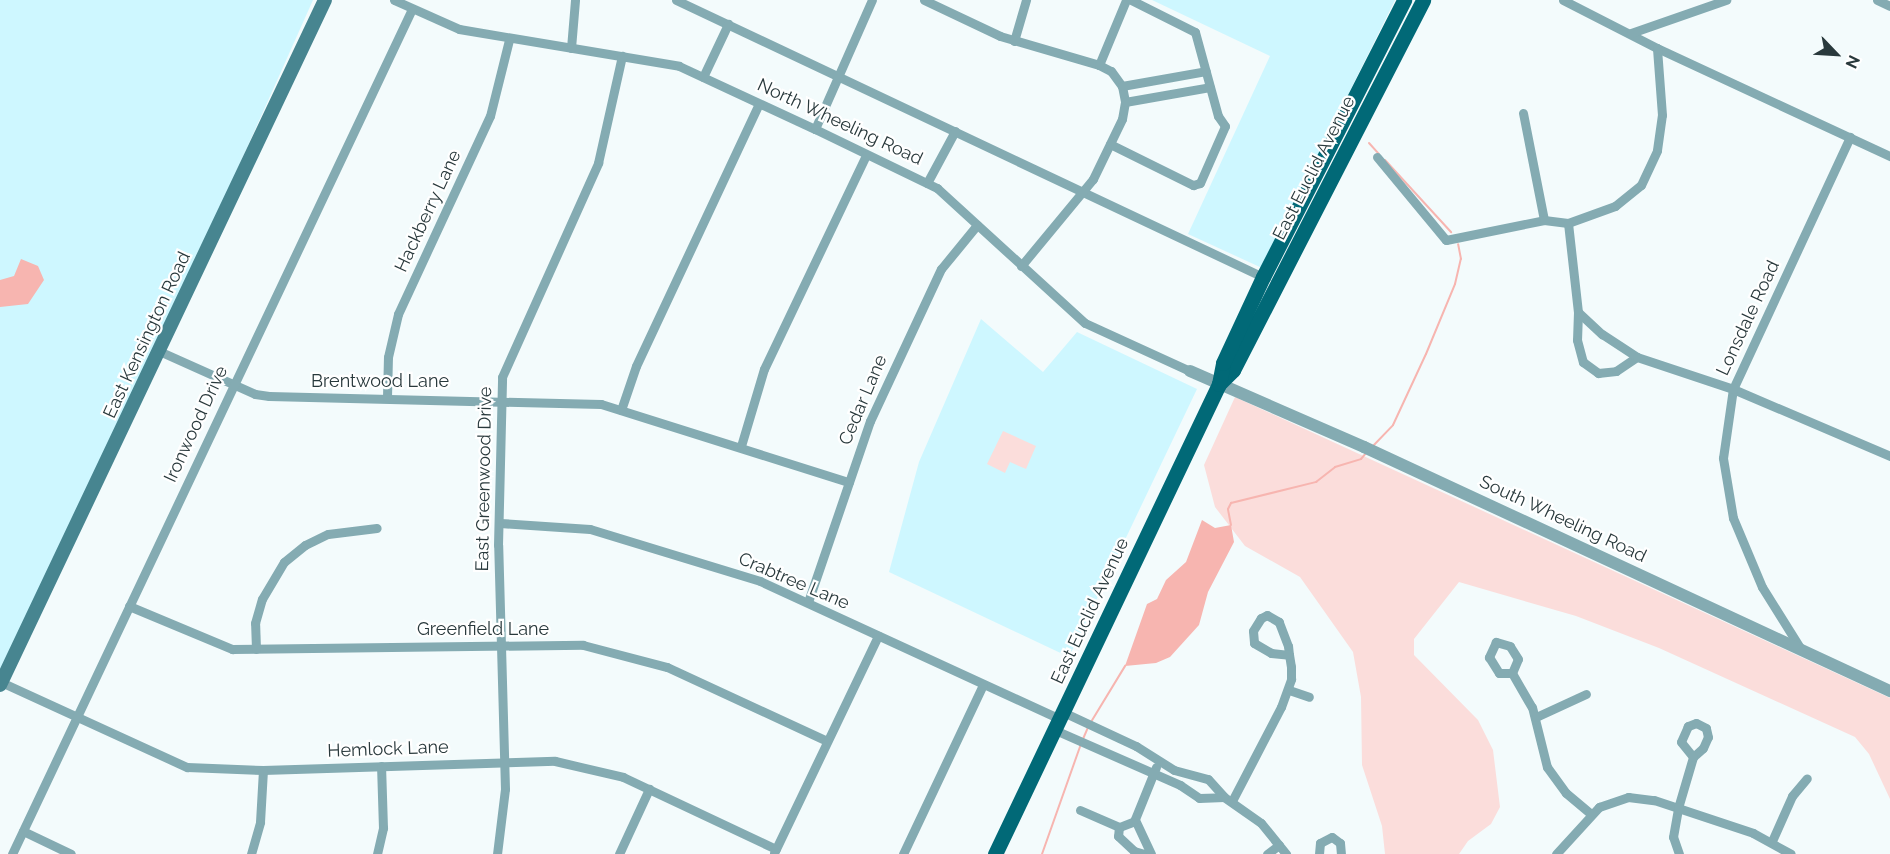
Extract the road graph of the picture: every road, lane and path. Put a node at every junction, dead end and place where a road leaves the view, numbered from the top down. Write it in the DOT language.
graph roads {
  1 [pos="326,0"];
  2 [pos="394,0"];
  3 [pos="575,0"];
  4 [pos="676,0"];
  5 [pos="872,0"];
  6 [pos="924,0"];
  7 [pos="1026,0"];
  8 [pos="1126,0"];
  9 [pos="1131,0"];
  10 [pos="1404,0"];
  11 [pos="1423,0"];
  12 [pos="1563,0"];
  13 [pos="1726,0"];
  14 [pos="1877,0"];
  15 [pos="1890,6"];
  16 [pos="412,9"];
  17 [pos="728,24"];
  18 [pos="1630,33"];
  19 [pos="509,40"];
  20 [pos="1014,41"];
  21 [pos="571,48"];
  22 [pos="1657,48"];
  23 [pos="622,56"];
  24 [pos="1099,65"];
  25 [pos="1206,71"];
  26 [pos="839,75"];
  27 [pos="703,77"];
  28 [pos="1122,86"];
  29 [pos="1210,87"];
  30 [pos="1125,102"];
  31 [pos="759,104"];
  32 [pos="1523,113"];
  33 [pos="814,129"];
  34 [pos="955,131"];
  35 [pos="1850,137"];
  36 [pos="1110,144"];
  37 [pos="866,155"];
  38 [pos="1890,156"];
  39 [pos="1377,157"];
  40 [pos="927,183"];
  41 [pos="1084,193"];
  42 [pos="1544,220"];
  43 [pos="1568,223"];
  44 [pos="977,225"];
  45 [pos="1021,266"];
  46 [pos="1263,277"];
  47 [pos="1578,312"];
  48 [pos="159,351"];
  49 [pos="1637,357"];
  50 [pos="1190,371"];
  51 [pos="233,384"];
  52 [pos="1219,384"];
  53 [pos="1733,389"];
  54 [pos="387,397"];
  55 [pos="501,399"];
  56 [pos="621,410"];
  57 [pos="741,446"];
  58 [pos="1890,456"];
  59 [pos="849,482"];
  60 [pos="500,522"];
  61 [pos="377,528"];
  62 [pos="808,602"];
  63 [pos="129,606"];
  64 [pos="878,636"];
  65 [pos="501,644"];
  66 [pos="256,649"];
  67 [pos="1802,651"];
  68 [pos="1289,655"];
  69 [pos="1512,673"];
  70 [pos="1,683"];
  71 [pos="983,685"];
  72 [pos="1289,690"];
  73 [pos="1890,691"];
  74 [pos="1586,694"];
  75 [pos="1309,696"];
  76 [pos="76,717"];
  77 [pos="1536,717"];
  78 [pos="1059,721"];
  79 [pos="827,741"];
  80 [pos="1693,757"];
  81 [pos="503,762"];
  82 [pos="381,766"];
  83 [pos="263,770"];
  84 [pos="1154,770"];
  85 [pos="1807,778"];
  86 [pos="649,789"];
  87 [pos="1228,799"];
  88 [pos="1678,808"];
  89 [pos="1080,810"];
  90 [pos="1591,814"];
  91 [pos="1135,821"];
  92 [pos="1119,827"];
  93 [pos="23,831"];
  94 [pos="1772,841"];
  95 [pos="1280,845"];
  96 [pos="775,851"];
  97 [pos="12,854"];
  98 [pos="71,854"];
  99 [pos="251,854"];
  100 [pos="377,854"];
  101 [pos="497,854"];
  102 [pos="620,854"];
  103 [pos="903,854"];
  104 [pos="995,854"];
  105 [pos="1144,854"];
  106 [pos="1151,854"];
  107 [pos="1267,854"];
  108 [pos="1286,854"];
  109 [pos="1319,854"];
  110 [pos="1341,854"];
  111 [pos="1556,854"];
  112 [pos="1679,854"];
  113 [pos="1791,854"];
  1 -- 48 [label="main road, East Kensington Road"];
  2 -- 16 [label="street, North Wheeling Road"];
  3 -- 21 [label="street"];
  4 -- 17 [label="street"];
  5 -- 26 [label="street"];
  6 -- 20 [label="street"];
  7 -- 20 [label="street"];
  8 -- 24 [label="street"];
  9 -- 25 [label="street"];
  10 -- 46 [label="main road, East Euclid Avenue"];
  11 -- 52 [label="main road, East Euclid Avenue"];
  12 -- 18 [label="street"];
  13 -- 18 [label="street"];
  14 -- 15 [label="street"];
  16 -- 19 [label="street, North Wheeling Road"];
  16 -- 51 [label="street, Ironwood Drive"];
  17 -- 26 [label="street"];
  17 -- 27 [label="street"];
  18 -- 22 [label="street"];
  19 -- 21 [label="street, North Wheeling Road"];
  19 -- 54 [label="street, Hackberry Lane"];
  20 -- 24 [label="street"];
  21 -- 23 [label="street, North Wheeling Road"];
  22 -- 35 [label="street"];
  22 -- 43 [label="street"];
  23 -- 27 [label="street, North Wheeling Road"];
  23 -- 55 [label="street, East Greenwood Drive"];
  24 -- 28 [label="street"];
  25 -- 28 [label="street"];
  25 -- 29 [label="street"];
  26 -- 33 [label="street"];
  26 -- 34 [label="street"];
  27 -- 31 [label="street, North Wheeling Road"];
  28 -- 30 [label="street"];
  29 -- 30 [label="street"];
  29 -- 36 [label="street"];
  30 -- 36 [label="street"];
  31 -- 33 [label="street, North Wheeling Road"];
  31 -- 56 [label="street"];
  32 -- 42 [label="street"];
  33 -- 37 [label="street, North Wheeling Road"];
  34 -- 40 [label="street"];
  34 -- 41 [label="street"];
  35 -- 38 [label="street"];
  35 -- 53 [label="street, Lonsdale Road"];
  36 -- 41 [label="street"];
  37 -- 40 [label="street, North Wheeling Road"];
  37 -- 57 [label="street"];
  39 -- 42 [label="street"];
  40 -- 44 [label="street, North Wheeling Road"];
  41 -- 45 [label="street"];
  41 -- 46 [label="street"];
  42 -- 43 [label="street"];
  43 -- 47 [label="street"];
  44 -- 45 [label="street, North Wheeling Road"];
  44 -- 59 [label="street, Cedar Lane"];
  45 -- 50 [label="street, North Wheeling Road"];
  46 -- 52 [label="main road, East Euclid Avenue"];
  47 -- 49 [label="street"];
  47 -- 49 [label="street"];
  48 -- 51 [label="street, Brentwood Lane"];
  48 -- 70 [label="main road, East Kensington Road"];
  49 -- 53 [label="street"];
  50 -- 52 [label="street, North Wheeling Road"];
  51 -- 54 [label="street, Brentwood Lane"];
  51 -- 63 [label="street, Ironwood Drive"];
  52 -- 67 [label="street, South Wheeling Road"];
  52 -- 78 [label="main road, East Euclid Avenue"];
  53 -- 58 [label="street"];
  53 -- 67 [label="street, Lonsdale Road"];
  54 -- 55 [label="street, Brentwood Lane"];
  55 -- 56 [label="street, Brentwood Lane"];
  55 -- 60 [label="street, East Greenwood Drive"];
  56 -- 57 [label="street, Brentwood Lane"];
  57 -- 59 [label="street, Brentwood Lane"];
  59 -- 62 [label="street, Cedar Lane"];
  60 -- 62 [label="street, Crabtree Lane"];
  60 -- 65 [label="street, East Greenwood Drive"];
  61 -- 66 [label="street"];
  62 -- 64 [label="street, Crabtree Lane"];
  63 -- 66 [label="street, Greenfield Lane"];
  63 -- 76 [label="street, Ironwood Drive"];
  64 -- 71 [label="street, Crabtree Lane"];
  64 -- 79 [label="street"];
  65 -- 66 [label="street, Greenfield Lane"];
  65 -- 79 [label="street, Greenfield Lane"];
  65 -- 81 [label="street, East Greenwood Drive"];
  67 -- 73 [label="street, South Wheeling Road"];
  68 -- 68 [label="street"];
  68 -- 72 [label="street"];
  69 -- 77 [label="street"];
  70 -- 76 [label="street, Hemlock Lane"];
  71 -- 78 [label="street, Crabtree Lane"];
  71 -- 103 [label="street"];
  72 -- 75 [label="street"];
  72 -- 87 [label="street"];
  74 -- 77 [label="street"];
  76 -- 83 [label="street, Hemlock Lane"];
  76 -- 93 [label="street, Ironwood Drive"];
  77 -- 90 [label="street"];
  78 -- 84 [label="street"];
  78 -- 87 [label="street"];
  78 -- 104 [label="main road, East Euclid Avenue"];
  79 -- 96 [label="street"];
  80 -- 88 [label="street"];
  81 -- 82 [label="street, Hemlock Lane"];
  81 -- 86 [label="street, Hemlock Lane"];
  81 -- 101 [label="street, East Greenwood Drive"];
  82 -- 83 [label="street, Hemlock Lane"];
  82 -- 100 [label="street"];
  83 -- 99 [label="street"];
  84 -- 87 [label="street"];
  84 -- 91 [label="street"];
  85 -- 94 [label="street"];
  86 -- 96 [label="street, Hemlock Lane"];
  86 -- 102 [label="street"];
  87 -- 95 [label="street"];
  88 -- 90 [label="street"];
  88 -- 94 [label="street"];
  88 -- 112 [label="street"];
  89 -- 92 [label="street"];
  90 -- 111 [label="street"];
  91 -- 92 [label="street"];
  91 -- 106 [label="street"];
  92 -- 105 [label="street"];
  93 -- 97 [label="street, Ironwood Drive"];
  93 -- 98 [label="street"];
  94 -- 113 [label="street"];
  95 -- 107 [label="street"];
  95 -- 108 [label="street"];
  109 -- 110 [label="street"];
}
